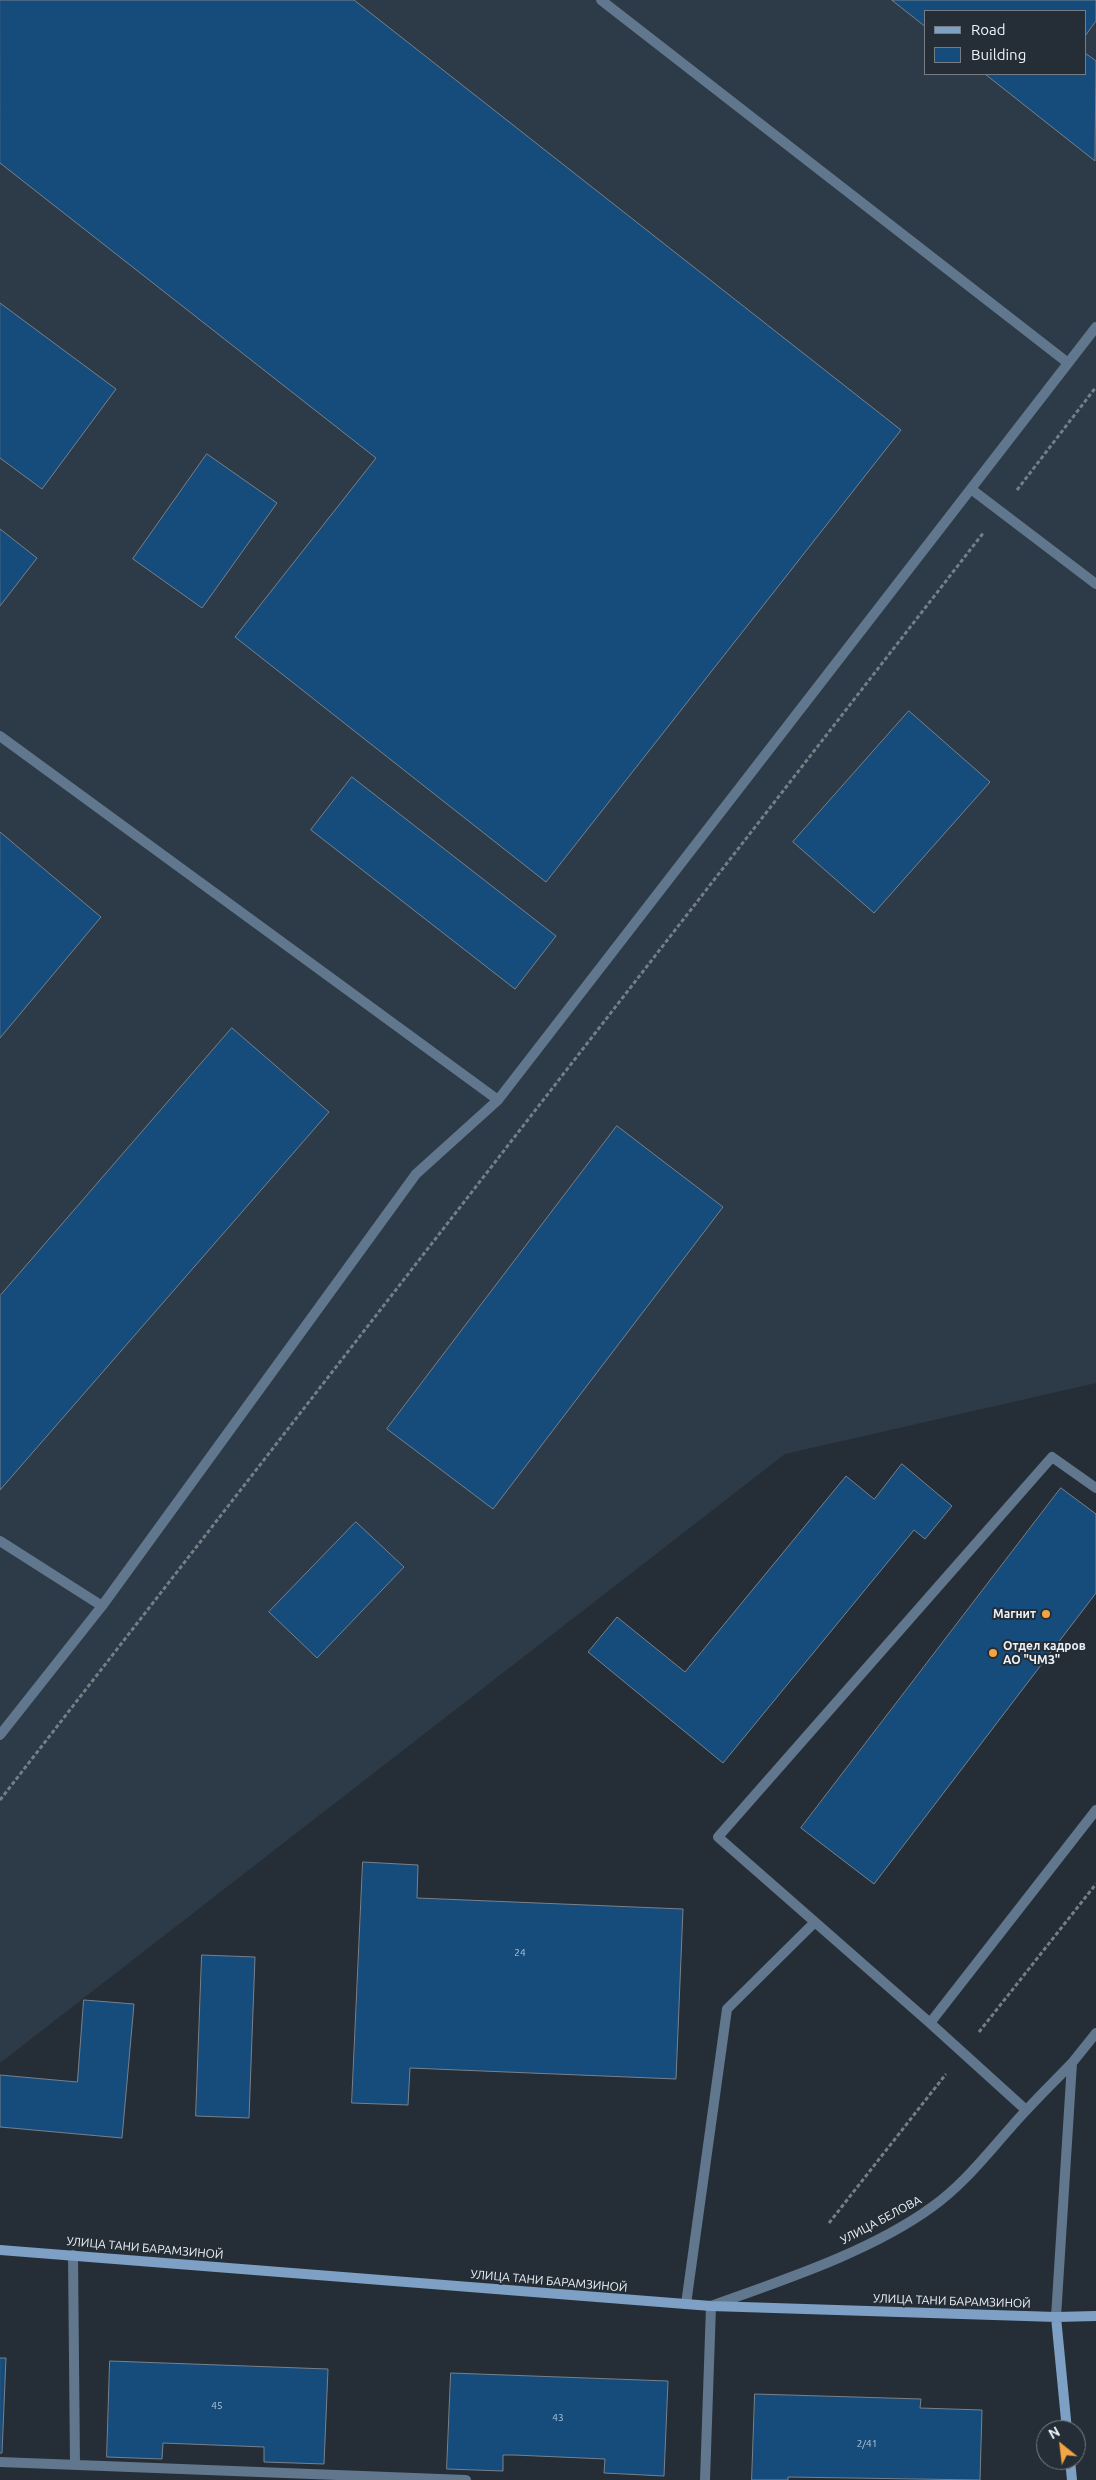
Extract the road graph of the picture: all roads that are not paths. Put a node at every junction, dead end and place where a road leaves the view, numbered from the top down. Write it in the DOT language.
graph roads {
  1 [pos="601,0"];
  2 [pos="1096,327"];
  3 [pos="1068,363"];
  4 [pos="971,489"];
  5 [pos="1096,584"];
  6 [pos="0,736"];
  7 [pos="498,1100"];
  8 [pos="1096,1488"];
  9 [pos="0,1541"];
  10 [pos="102,1606"];
  11 [pos="0,1735"];
  12 [pos="1096,1810"];
  13 [pos="815,1922"];
  14 [pos="930,2023"];
  15 [pos="1096,2032"];
  16 [pos="1072,2063"];
  17 [pos="1026,2110"];
  18 [pos="0,2250"];
  19 [pos="74,2255"];
  20 [pos="686,2304"];
  21 [pos="711,2306"];
  22 [pos="1096,2316"];
  23 [pos="1056,2317"];
  24 [pos="1066,2420"];
  25 [pos="0,2462"];
  26 [pos="75,2465"];
  27 [pos="466,2480"];
  28 [pos="705,2480"];
  1 -- 3 [label="street"];
  2 -- 3 [label="street"];
  3 -- 4 [label="street"];
  4 -- 5 [label="street"];
  4 -- 7 [label="street"];
  6 -- 7 [label="street"];
  7 -- 10 [label="street"];
  8 -- 13 [label="street"];
  9 -- 10 [label="street"];
  10 -- 11 [label="street"];
  12 -- 14 [label="street"];
  13 -- 14 [label="street"];
  13 -- 20 [label="street"];
  14 -- 17 [label="street"];
  15 -- 16 [label="street, УЛИЦА БЕЛОВА"];
  16 -- 17 [label="street, УЛИЦА БЕЛОВА"];
  16 -- 23 [label="street"];
  17 -- 21 [label="street, УЛИЦА БЕЛОВА"];
  18 -- 19 [label="street, УЛИЦА ТАНИ БАРАМЗИНОЙ"];
  19 -- 20 [label="street, УЛИЦА ТАНИ БАРАМЗИНОЙ"];
  19 -- 26 [label="street"];
  20 -- 21 [label="street, УЛИЦА ТАНИ БАРАМЗИНОЙ"];
  21 -- 23 [label="street, УЛИЦА ТАНИ БАРАМЗИНОЙ"];
  21 -- 28 [label="street"];
  22 -- 23 [label="street, УЛИЦА ТАНИ БАРАМЗИНОЙ"];
  23 -- 24 [label="street"];
  25 -- 26 [label="street"];
  26 -- 27 [label="street"];
}
